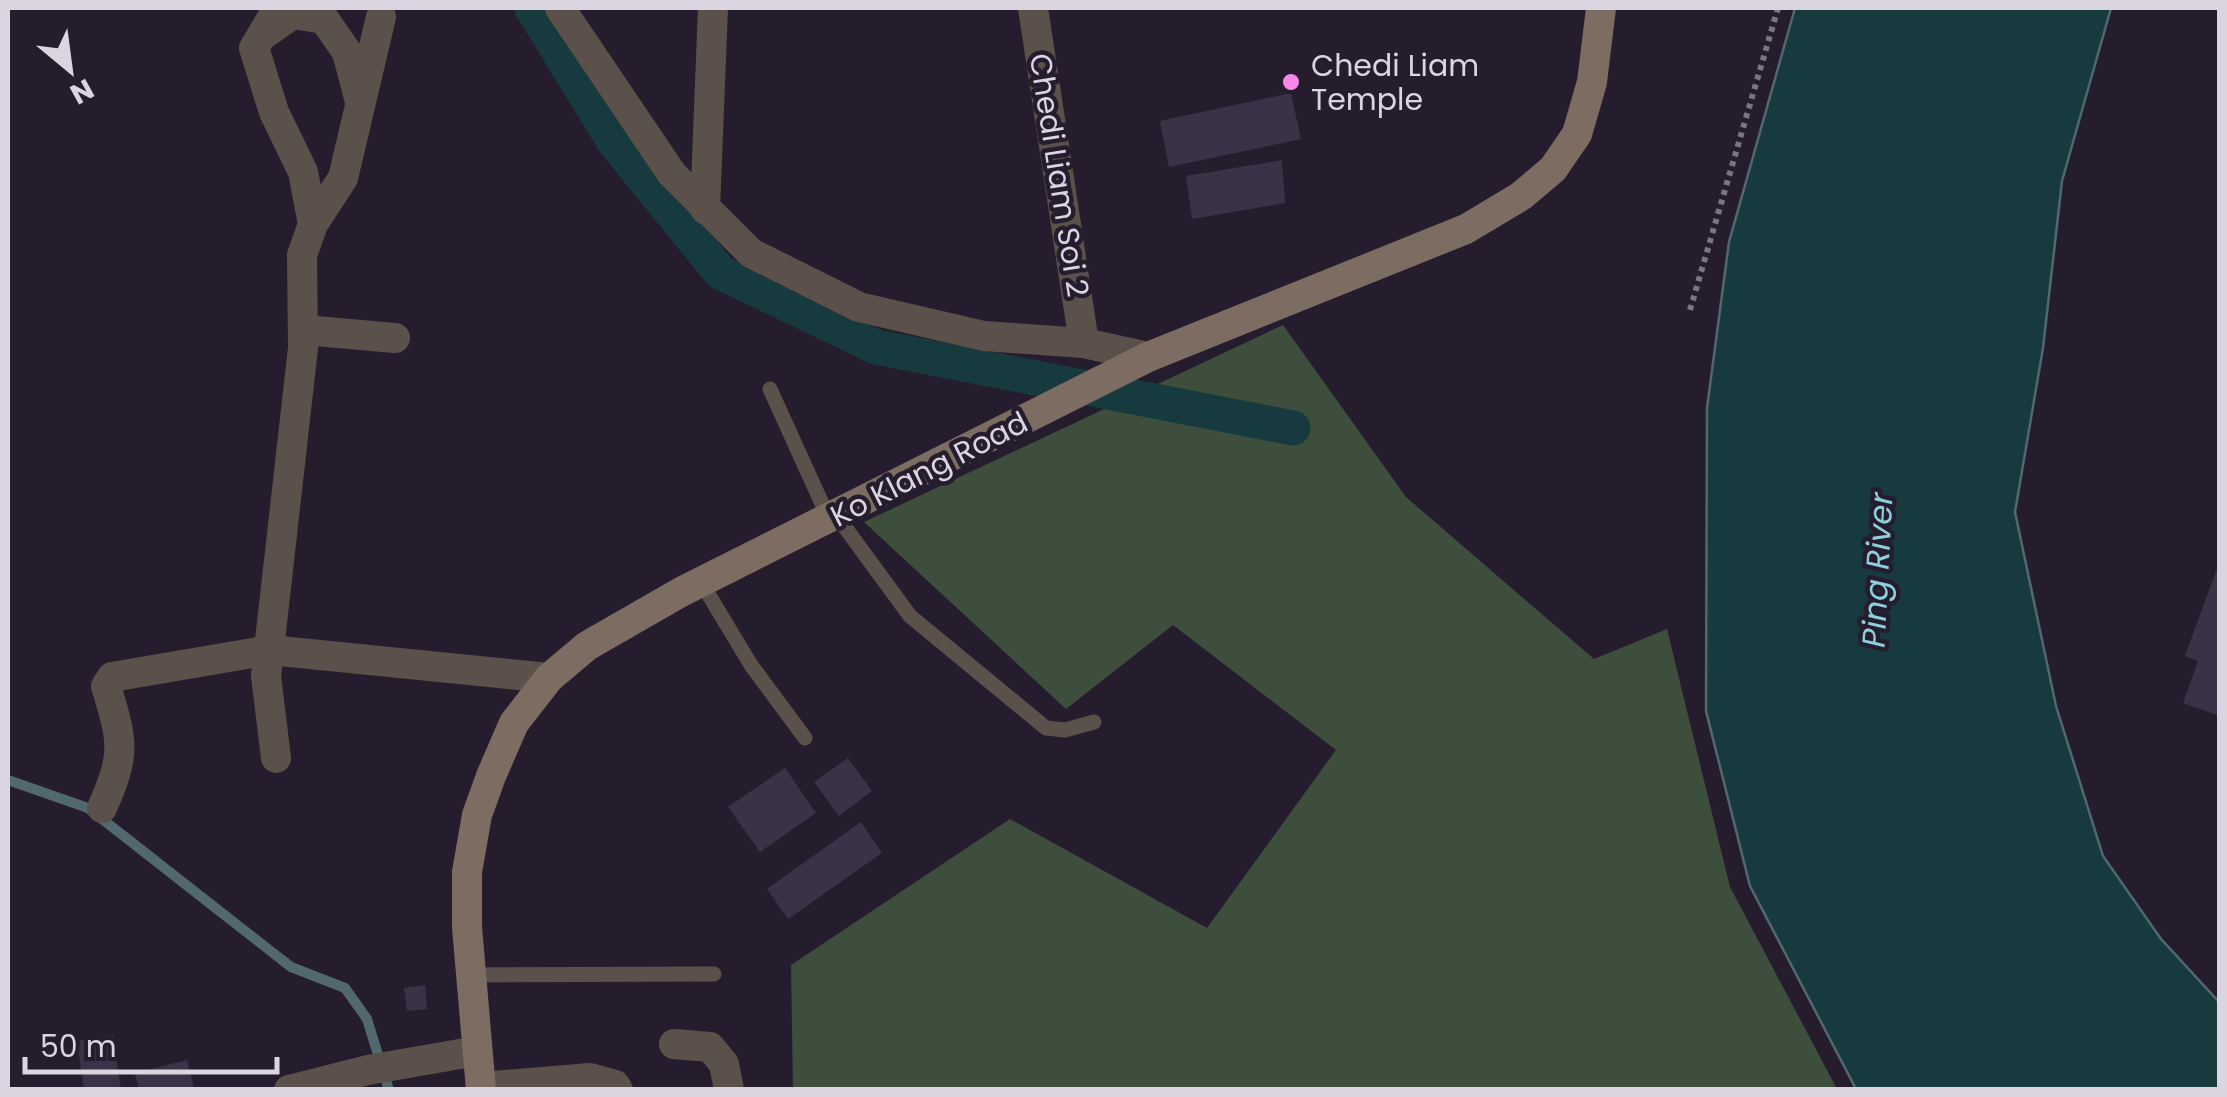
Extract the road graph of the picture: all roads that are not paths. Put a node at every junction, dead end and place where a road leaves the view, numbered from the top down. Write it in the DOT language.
graph roads {
  1 [pos="278,8"];
  2 [pos="560,8"];
  3 [pos="713,8"];
  4 [pos="1033,8"];
  5 [pos="1601,8"];
  6 [pos="382,17"];
  7 [pos="261,36"];
  8 [pos="361,105"];
  9 [pos="704,209"];
  10 [pos="313,224"];
  11 [pos="304,330"];
  12 [pos="394,338"];
  13 [pos="1084,343"];
  14 [pos="1148,356"];
  15 [pos="770,389"];
  16 [pos="833,517"];
  17 [pos="702,582"];
  18 [pos="270,650"];
  19 [pos="548,678"];
  20 [pos="1094,722"];
  21 [pos="805,738"];
  22 [pos="276,758"];
  23 [pos="102,808"];
  24 [pos="714,974"];
  25 [pos="472,975"];
  26 [pos="674,1044"];
  27 [pos="478,1051"];
  28 [pos="481,1088"];
  29 [pos="289,1090"];
  30 [pos="618,1090"];
  31 [pos="729,1090"];
  1 -- 7 [label="street"];
  2 -- 9 [label="street"];
  3 -- 9 [label="street"];
  4 -- 13 [label="street, Chedi Liam Soi 2"];
  5 -- 14 [label="street, Ko Klang Road"];
  6 -- 8 [label="street"];
  7 -- 8 [label="street"];
  7 -- 10 [label="street"];
  8 -- 10 [label="street"];
  9 -- 13 [label="street"];
  10 -- 11 [label="street"];
  11 -- 12 [label="street"];
  11 -- 18 [label="street"];
  13 -- 14 [label="street"];
  14 -- 16 [label="street, Ko Klang Road"];
  15 -- 16 [label="lane"];
  16 -- 17 [label="street, Ko Klang Road"];
  16 -- 20 [label="lane"];
  17 -- 19 [label="street, Ko Klang Road"];
  17 -- 21 [label="lane"];
  18 -- 19 [label="street"];
  18 -- 22 [label="street"];
  18 -- 23 [label="street"];
  19 -- 25 [label="street, Ko Klang Road"];
  24 -- 25 [label="lane"];
  25 -- 27 [label="street, Ko Klang Road"];
  26 -- 31 [label="street"];
  27 -- 28 [label="street, Ko Klang Road"];
  27 -- 29 [label="street"];
  28 -- 30 [label="street"];
}
